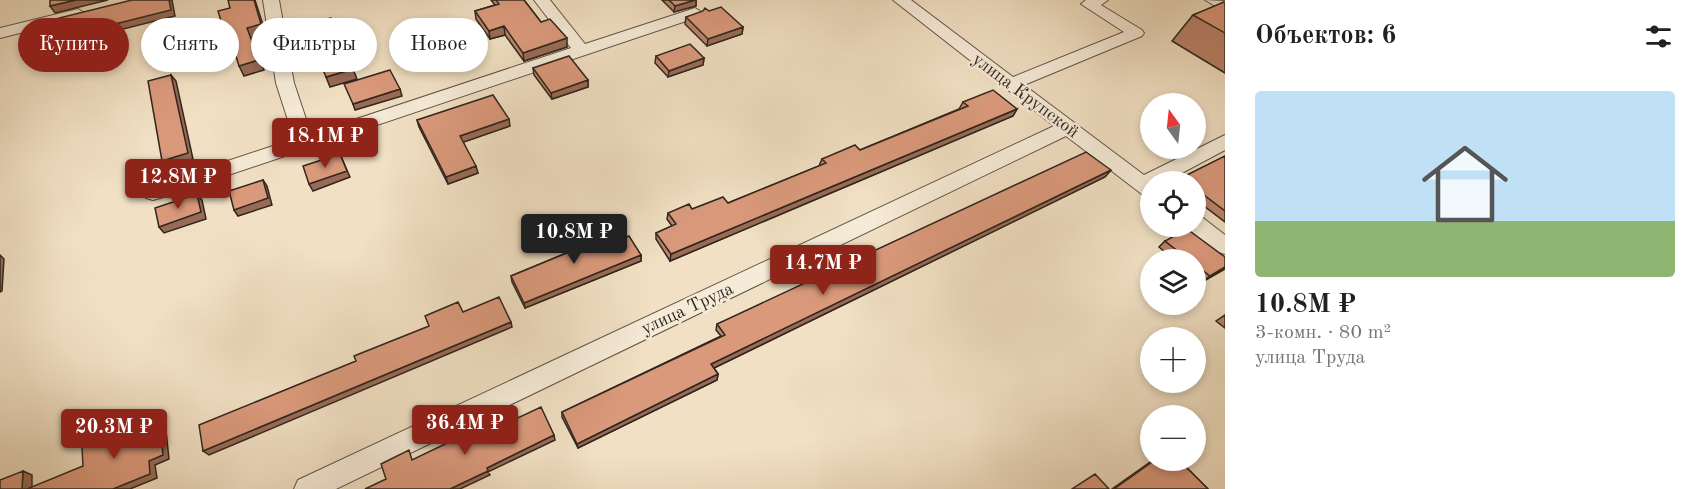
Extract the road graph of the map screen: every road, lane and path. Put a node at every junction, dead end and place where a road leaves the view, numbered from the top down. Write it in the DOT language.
graph roads {
  1 [pos="271,0"];
  2 [pos="543,0"];
  3 [pos="901,0"];
  4 [pos="1100,0"];
  5 [pos="1213,0"];
  6 [pos="1225,7"];
  7 [pos="91,11"];
  8 [pos="695,13"];
  9 [pos="0,33"];
  10 [pos="582,51"];
  11 [pos="1012,84"];
  12 [pos="1068,127"];
  13 [pos="1225,142"];
  14 [pos="304,143"];
  15 [pos="1175,171"];
  16 [pos="1140,182"];
  17 [pos="153,193"];
  18 [pos="1206,232"];
  19 [pos="1225,246"];
  20 [pos="307,489"];
  1 -- 14 [label="street"];
  2 -- 10 [label="street"];
  3 -- 11 [label="street, улица Крупской"];
  4 -- 11 [label="street"];
  5 -- 6 [label="street"];
  7 -- 9 [label="street"];
  8 -- 10 [label="street"];
  10 -- 14 [label="street"];
  11 -- 12 [label="street, улица Крупской"];
  12 -- 16 [label="street, улица Крупской"];
  12 -- 20 [label="street, улица Труда"];
  13 -- 15 [label="street"];
  14 -- 17 [label="street"];
  18 -- 19 [label="street"];
}
